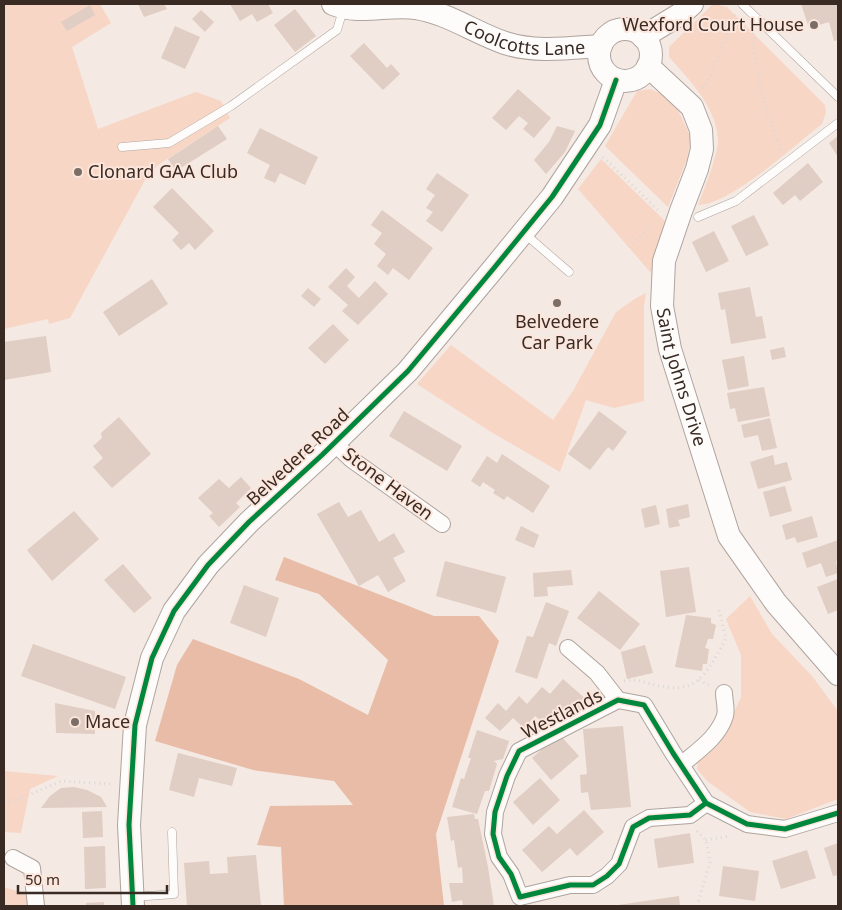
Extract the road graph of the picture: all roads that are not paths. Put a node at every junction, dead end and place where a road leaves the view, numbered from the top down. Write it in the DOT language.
graph roads {
  1 [pos="692,4"];
  2 [pos="742,4"];
  3 [pos="338,6"];
  4 [pos="643,37"];
  5 [pos="601,46"];
  6 [pos="648,66"];
  7 [pos="616,80"];
  8 [pos="838,97"];
  9 [pos="838,123"];
  10 [pos="122,147"];
  11 [pos="698,217"];
  12 [pos="523,233"];
  13 [pos="569,272"];
  14 [pos="334,443"];
  15 [pos="442,524"];
  16 [pos="568,648"];
  17 [pos="838,674"];
  18 [pos="724,693"];
  19 [pos="618,700"];
  20 [pos="681,765"];
  21 [pos="706,803"];
  22 [pos="838,813"];
  23 [pos="172,832"];
  24 [pos="12,858"];
  25 [pos="132,901"];
  26 [pos="36,906"];
  1 -- 4 [label="street"];
  2 -- 8 [label="lane"];
  3 -- 5 [label="street, Coolcotts Lane"];
  3 -- 10 [label="lane"];
  4 -- 5 [label="street"];
  4 -- 6 [label="street"];
  5 -- 7 [label="street"];
  6 -- 7 [label="street"];
  6 -- 17 [label="street, Saint Johns Drive"];
  7 -- 12 [label="street, Belvedere Road"];
  9 -- 11 [label="lane"];
  12 -- 13 [label="lane"];
  12 -- 14 [label="street, Belvedere Road"];
  14 -- 15 [label="street, Stone Haven"];
  14 -- 25 [label="street, Belvedere Road"];
  16 -- 19 [label="street, Westlands"];
  18 -- 20 [label="street"];
  19 -- 20 [label="street, Westlands"];
  19 -- 21 [label="street, Westlands"];
  20 -- 21 [label="street, Westlands"];
  21 -- 22 [label="street, Westlands"];
  23 -- 25 [label="lane"];
  24 -- 26 [label="street"];
}
